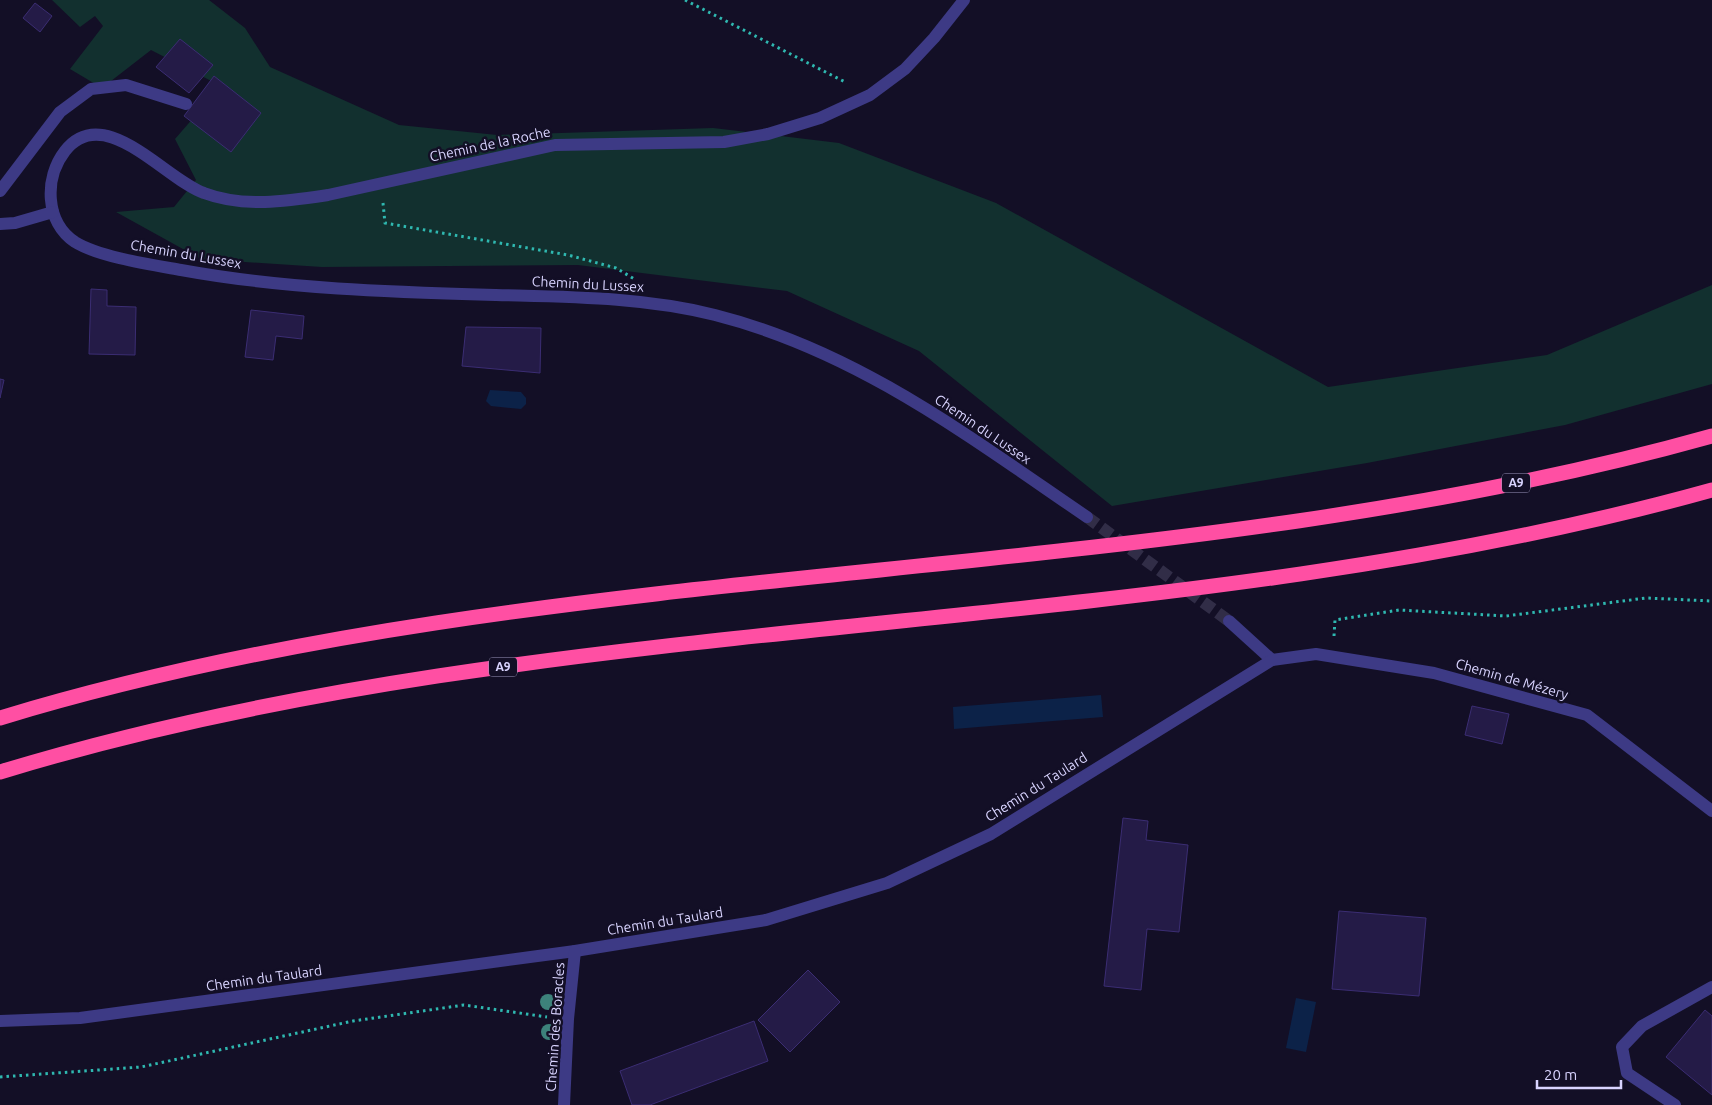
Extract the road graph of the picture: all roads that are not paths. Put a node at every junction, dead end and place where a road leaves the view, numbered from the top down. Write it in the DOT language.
graph roads {
  1 [pos="964,0"];
  2 [pos="186,104"];
  3 [pos="0,191"];
  4 [pos="52,212"];
  5 [pos="0,224"];
  6 [pos="1712,436"];
  7 [pos="1712,490"];
  8 [pos="1087,517"];
  9 [pos="1229,620"];
  10 [pos="1272,660"];
  11 [pos="0,718"];
  12 [pos="0,772"];
  13 [pos="1712,811"];
  14 [pos="575,951"];
  15 [pos="1712,987"];
  16 [pos="0,1021"];
  17 [pos="564,1105"];
  18 [pos="1676,1105"];
  1 -- 4 [label="street, Chemin de la Roche"];
  2 -- 3 [label="street"];
  4 -- 5 [label="street"];
  4 -- 8 [label="street, Chemin du Lussex"];
  6 -- 11 [label="highway, A9"];
  7 -- 12 [label="highway, A9"];
  9 -- 10 [label="street"];
  10 -- 13 [label="street, Chemin de Mézery"];
  10 -- 14 [label="street, Chemin du Taulard"];
  14 -- 16 [label="street, Chemin du Taulard"];
  14 -- 17 [label="street, Chemin des Boracles"];
  15 -- 18 [label="street"];
}
